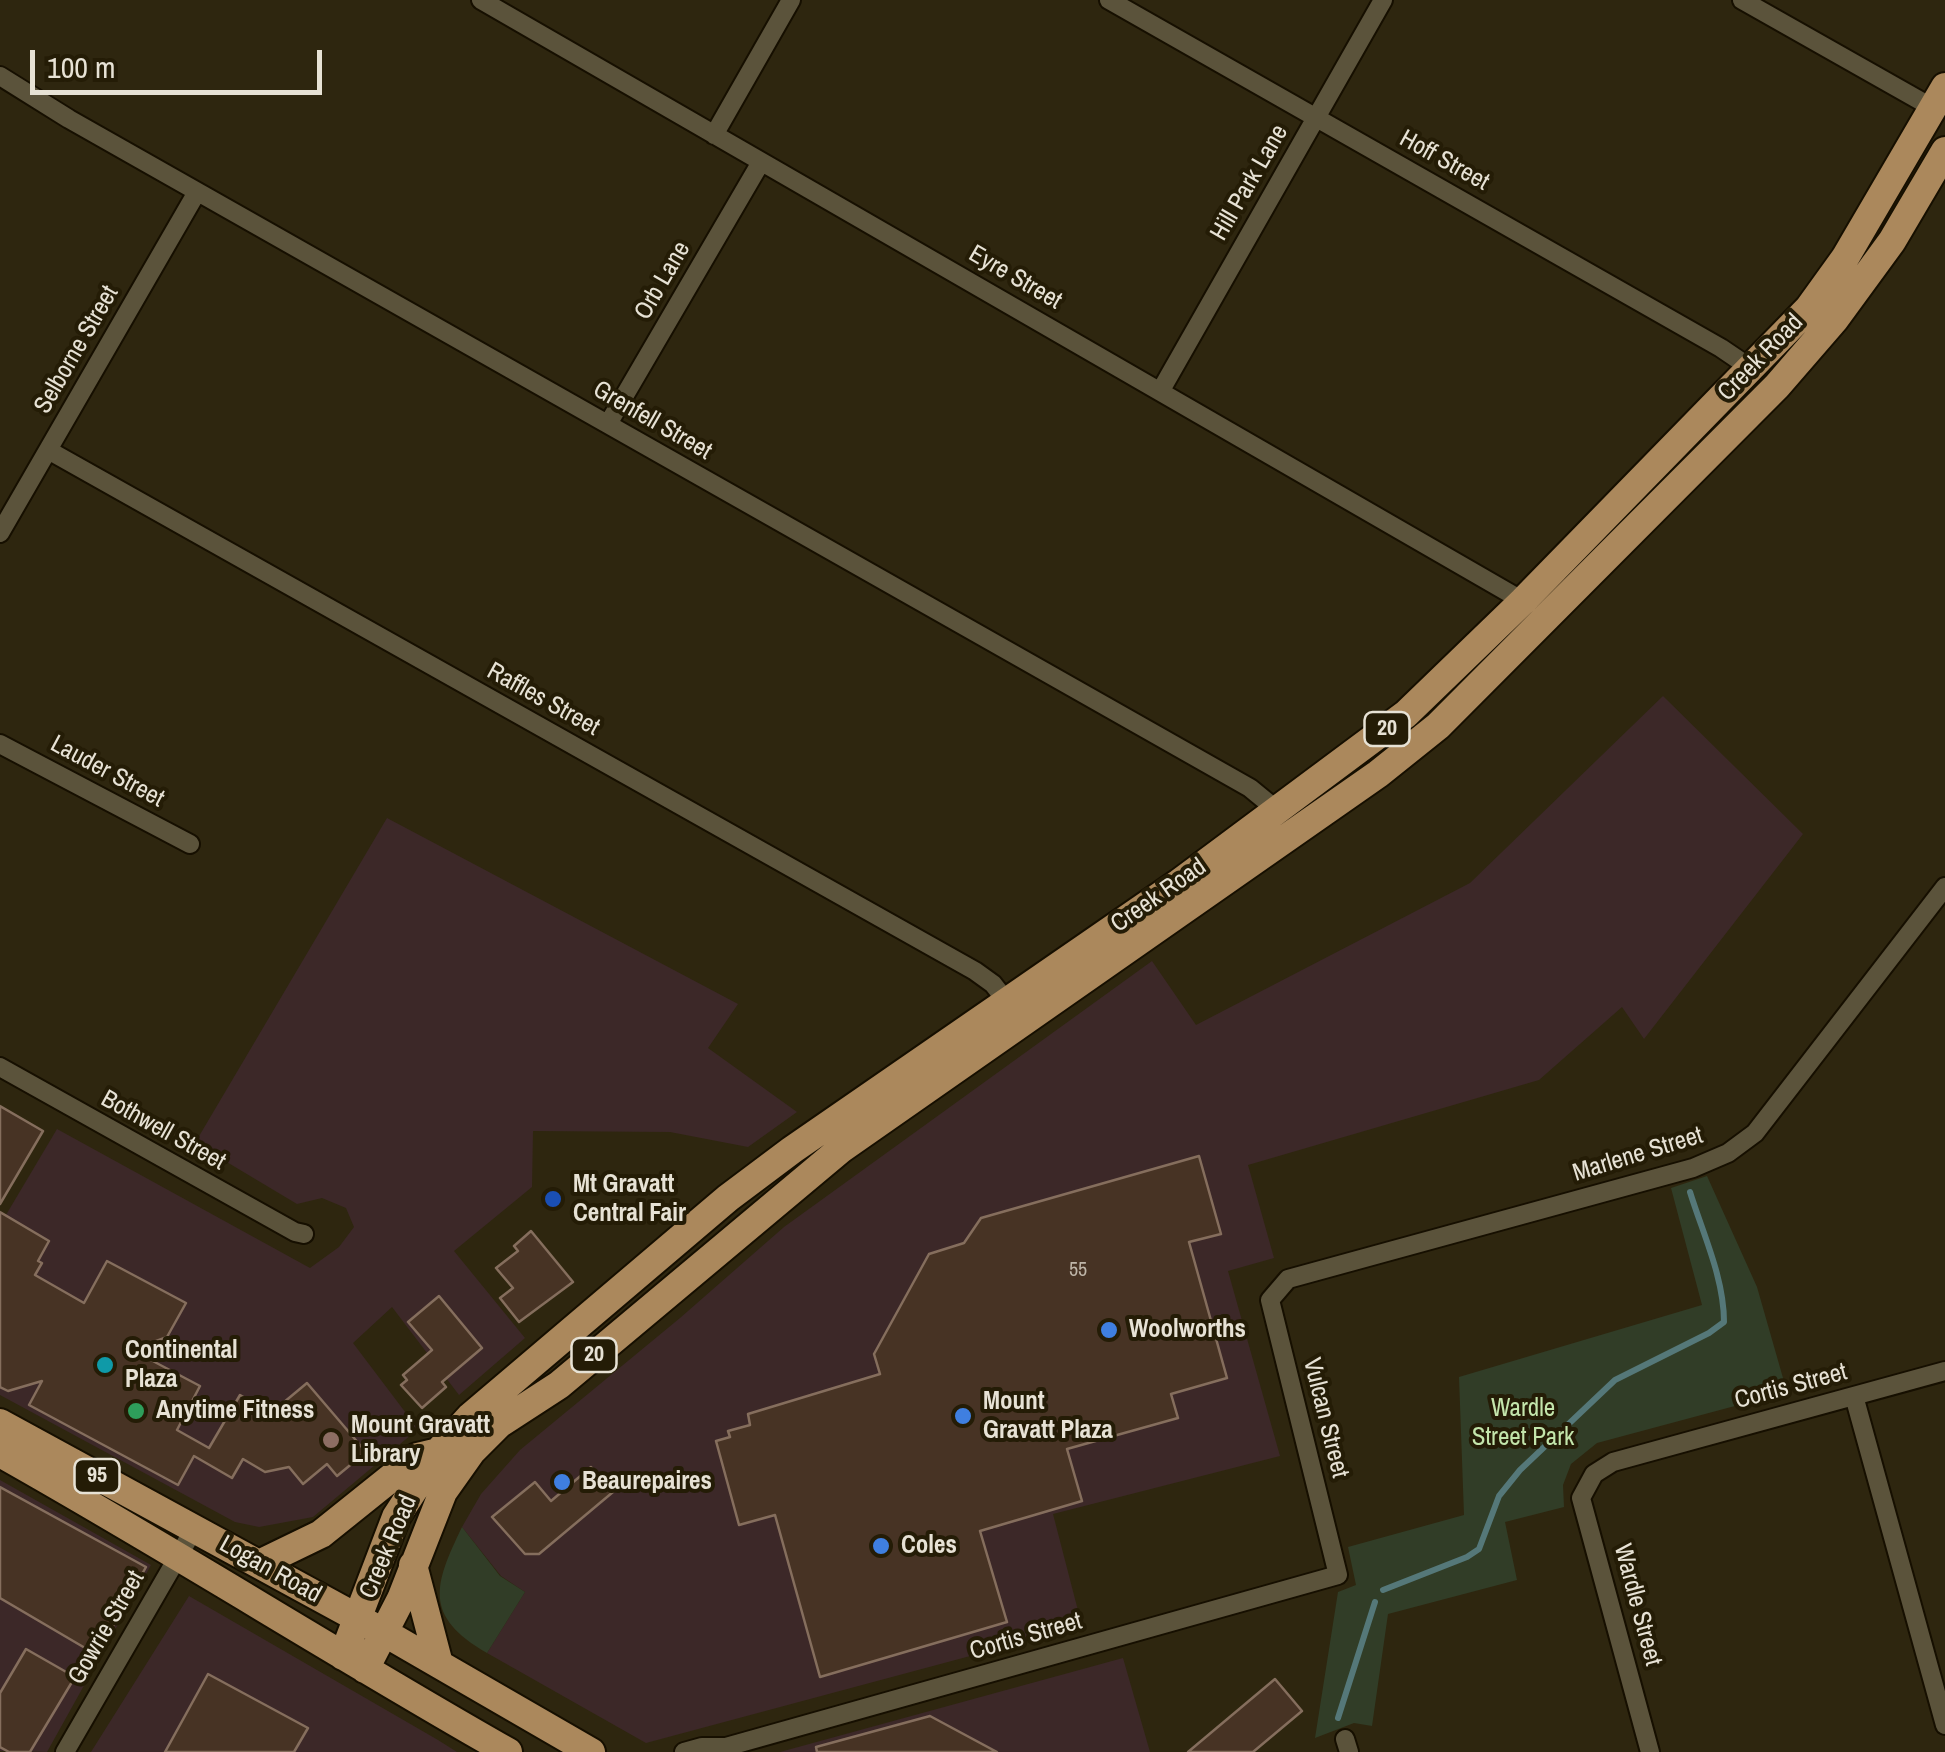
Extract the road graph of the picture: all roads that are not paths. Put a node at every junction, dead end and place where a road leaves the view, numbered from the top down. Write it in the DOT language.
graph roads {
  1 [pos="481,0"];
  2 [pos="791,0"];
  3 [pos="1110,0"];
  4 [pos="1383,0"];
  5 [pos="1742,0"];
  6 [pos="0,76"];
  7 [pos="1941,100"];
  8 [pos="1316,118"];
  9 [pos="714,135"];
  10 [pos="1945,151"];
  11 [pos="761,162"];
  12 [pos="197,192"];
  13 [pos="1752,369"];
  14 [pos="1160,390"];
  15 [pos="608,424"];
  16 [pos="48,450"];
  17 [pos="0,533"];
  18 [pos="1523,601"];
  19 [pos="0,744"];
  20 [pos="1278,811"];
  21 [pos="190,844"];
  22 [pos="1945,887"];
  23 [pos="1007,1002"];
  24 [pos="0,1067"];
  25 [pos="304,1234"];
  26 [pos="1288,1279"];
  27 [pos="1945,1371"];
  28 [pos="1854,1396"];
  29 [pos="0,1423"];
  30 [pos="439,1451"];
  31 [pos="0,1453"];
  32 [pos="1594,1474"];
  33 [pos="194,1529"];
  34 [pos="178,1554"];
  35 [pos="259,1564"];
  36 [pos="413,1565"];
  37 [pos="1338,1575"];
  38 [pos="359,1618"];
  39 [pos="386,1633"];
  40 [pos="354,1663"];
  41 [pos="439,1664"];
  42 [pos="1945,1725"];
  43 [pos="725,1750"];
  44 [pos="65,1752"];
  45 [pos="508,1752"];
  46 [pos="590,1752"];
  47 [pos="684,1752"];
  48 [pos="1650,1752"];
  1 -- 9 [label="street, Eyre Street"];
  2 -- 9 [label="street"];
  3 -- 8 [label="street, Hoff Street"];
  4 -- 8 [label="street, Hill Park Lane"];
  5 -- 7 [label="street"];
  6 -- 12 [label="street, Grenfell Street"];
  7 -- 13 [label="main road, Creek Road / 20"];
  8 -- 13 [label="street, Hoff Street"];
  8 -- 14 [label="street, Hill Park Lane"];
  9 -- 11 [label="street, Eyre Street"];
  10 -- 36 [label="main road, Creek Road / 20"];
  11 -- 14 [label="street, Eyre Street"];
  11 -- 15 [label="street, Orb Lane"];
  12 -- 15 [label="street, Grenfell Street"];
  12 -- 16 [label="street, Selborne Street"];
  13 -- 18 [label="main road, Creek Road / 20"];
  14 -- 18 [label="street, Eyre Street"];
  15 -- 20 [label="street, Grenfell Street"];
  16 -- 17 [label="street, Selborne Street"];
  16 -- 23 [label="street, Raffles Street"];
  18 -- 20 [label="main road, Creek Road / 20"];
  19 -- 21 [label="street, Lauder Street"];
  20 -- 23 [label="main road, Creek Road / 20"];
  22 -- 26 [label="street, Marlene Street"];
  23 -- 30 [label="main road, Creek Road / 20"];
  24 -- 25 [label="street, Bothwell Street"];
  26 -- 37 [label="street, Vulcan Street"];
  27 -- 28 [label="street, Cortis Street"];
  28 -- 32 [label="street, Cortis Street"];
  28 -- 42 [label="street"];
  29 -- 33 [label="main road, Logan Road / 95"];
  30 -- 35 [label="main road"];
  30 -- 38 [label="main road, Creek Road / 20"];
  31 -- 34 [label="main road, Logan Road / 95"];
  32 -- 48 [label="street, Wardle Street"];
  33 -- 34 [label="street, Gowrie Street"];
  33 -- 35 [label="main road, Logan Road / 95"];
  34 -- 40 [label="main road, Logan Road / 95"];
  34 -- 44 [label="street, Gowrie Street"];
  35 -- 38 [label="main road, Logan Road / 95"];
  36 -- 39 [label="main road, Creek Road / 20"];
  36 -- 41 [label="main road"];
  37 -- 43 [label="street, Cortis Street"];
  38 -- 39 [label="main road, Logan Road / 95"];
  38 -- 40 [label="main road, Creek Road / 20"];
  39 -- 40 [label="main road, Creek Road / 20"];
  39 -- 41 [label="main road, Logan Road / 95"];
  40 -- 45 [label="main road, Logan Road / 95"];
  41 -- 46 [label="main road, Logan Road / 95"];
  43 -- 47 [label="street, Cortis Street"];
}
